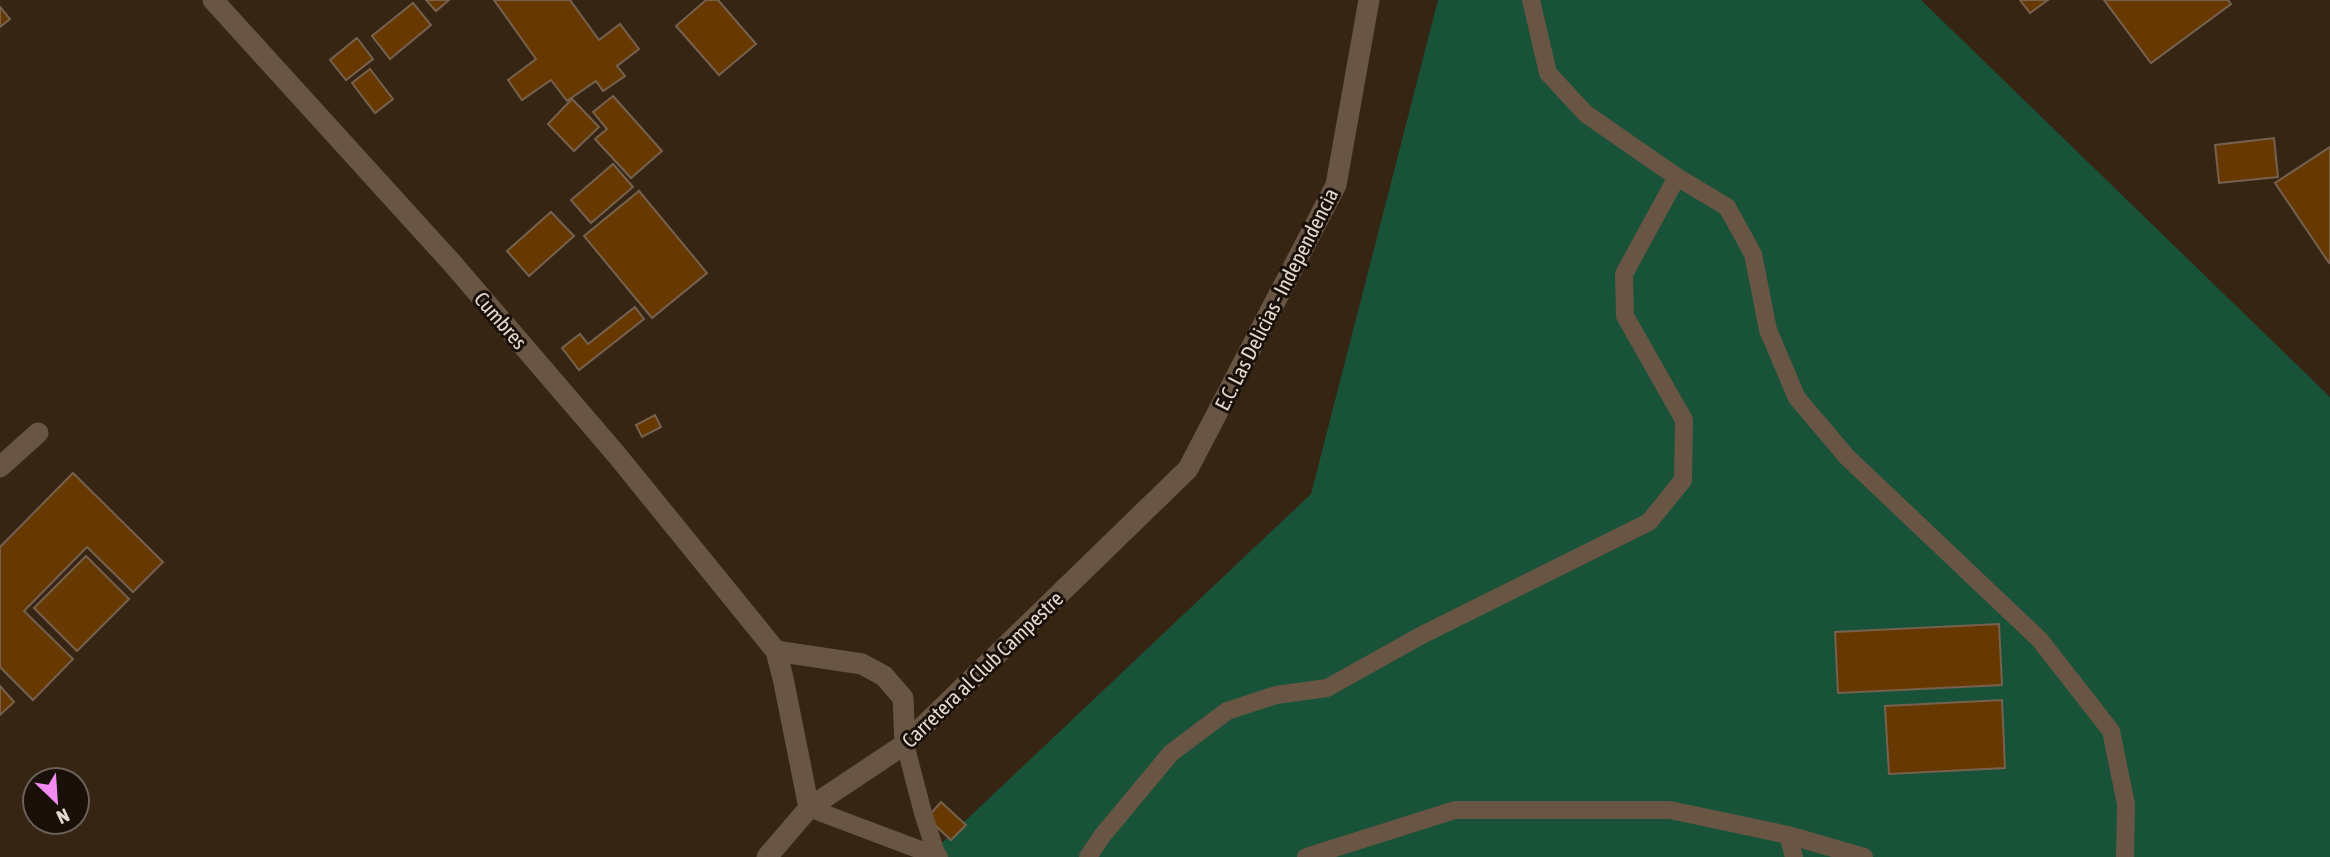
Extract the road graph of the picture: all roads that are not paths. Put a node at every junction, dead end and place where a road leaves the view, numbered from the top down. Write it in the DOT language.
graph roads {
  1 [pos="213,0"];
  2 [pos="1368,0"];
  3 [pos="1531,0"];
  4 [pos="1677,177"];
  5 [pos="38,433"];
  6 [pos="0,467"];
  7 [pos="1188,469"];
  8 [pos="776,651"];
  9 [pos="905,744"];
  10 [pos="809,808"];
  11 [pos="1788,835"];
  12 [pos="767,857"];
  13 [pos="938,857"];
  14 [pos="1088,857"];
  15 [pos="1306,857"];
  16 [pos="1794,857"];
  17 [pos="1864,857"];
  18 [pos="2125,857"];
  1 -- 8 [label="street, Cumbres"];
  2 -- 7 [label="street, E.C. Las Delicias - Independencia"];
  3 -- 4 [label="lane"];
  4 -- 14 [label="lane"];
  4 -- 18 [label="lane"];
  5 -- 6 [label="street"];
  7 -- 9 [label="street, Carretera al Club Campestre"];
  8 -- 9 [label="street"];
  8 -- 10 [label="street, Cumbres"];
  9 -- 10 [label="street, Carretera al Club Campestre"];
  9 -- 13 [label="lane"];
  10 -- 12 [label="street, Carretera al Club Campestre"];
  10 -- 13 [label="lane"];
  11 -- 15 [label="lane"];
  11 -- 16 [label="lane"];
  11 -- 17 [label="lane"];
}
